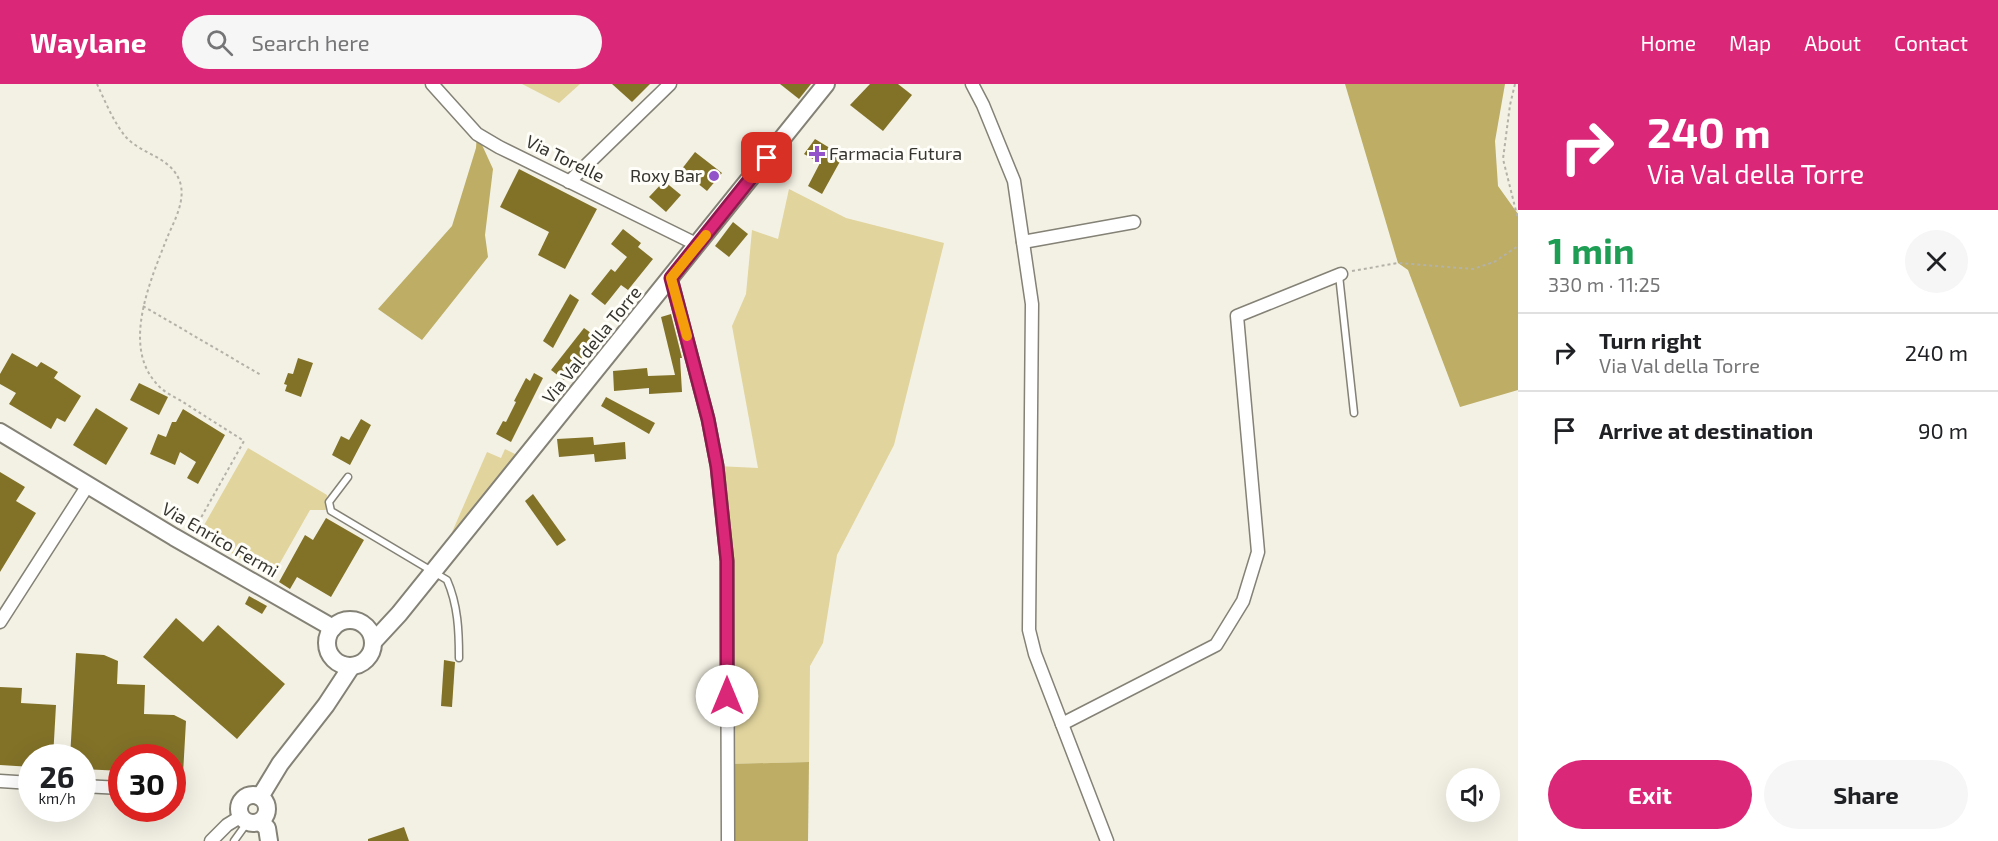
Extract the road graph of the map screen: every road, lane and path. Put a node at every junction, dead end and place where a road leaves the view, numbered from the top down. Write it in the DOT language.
graph roads {
  1 [pos="97,84"];
  2 [pos="432,84"];
  3 [pos="670,84"];
  4 [pos="826,84"];
  5 [pos="972,84"];
  6 [pos="1515,84"];
  7 [pos="569,182"];
  8 [pos="1518,219"];
  9 [pos="1134,222"];
  10 [pos="1023,242"];
  11 [pos="698,245"];
  12 [pos="1518,246"];
  13 [pos="1340,274"];
  14 [pos="671,278"];
  15 [pos="143,306"];
  16 [pos="261,375"];
  17 [pos="1354,413"];
  18 [pos="0,432"];
  19 [pos="348,477"];
  20 [pos="88,485"];
  21 [pos="186,544"];
  22 [pos="435,570"];
  23 [pos="0,622"];
  24 [pos="333,628"];
  25 [pos="379,634"];
  26 [pos="459,658"];
  27 [pos="333,660"];
  28 [pos="351,667"];
  29 [pos="336,689"];
  30 [pos="1062,724"];
  31 [pos="0,782"];
  32 [pos="18,783"];
  33 [pos="260,796"];
  34 [pos="249,821"];
  35 [pos="211,841"];
  36 [pos="234,841"];
  37 [pos="269,841"];
  38 [pos="728,841"];
  39 [pos="1107,841"];
  1 -- 15 [label="path"];
  2 -- 7 [label="street, Via Torelle"];
  3 -- 7 [label="street"];
  4 -- 11 [label="street, Via Val della Torre"];
  5 -- 10 [label="street"];
  6 -- 8 [label="path"];
  7 -- 11 [label="street, Via Torelle"];
  9 -- 10 [label="street"];
  10 -- 30 [label="street"];
  11 -- 14 [label="street, Via Val della Torre"];
  12 -- 13 [label="path"];
  13 -- 17 [label="lane"];
  13 -- 30 [label="street"];
  14 -- 22 [label="street, Via Val della Torre"];
  14 -- 38 [label="street"];
  15 -- 16 [label="path"];
  15 -- 21 [label="path"];
  18 -- 20 [label="street, Via Enrico Fermi"];
  19 -- 22 [label="lane"];
  20 -- 21 [label="street, Via Enrico Fermi"];
  20 -- 23 [label="street"];
  21 -- 24 [label="street, Via Enrico Fermi"];
  22 -- 25 [label="street, Via Val della Torre"];
  22 -- 26 [label="lane"];
  24 -- 25 [label="street"];
  24 -- 27 [label="street"];
  25 -- 28 [label="street"];
  27 -- 28 [label="street"];
  27 -- 29 [label="street"];
  28 -- 29 [label="street"];
  29 -- 33 [label="street"];
  30 -- 39 [label="street"];
  31 -- 32 [label="street"];
  33 -- 34 [label="street"];
  33 -- 34 [label="street"];
  34 -- 35 [label="street"];
  34 -- 36 [label="lane"];
  34 -- 37 [label="street"];
}
